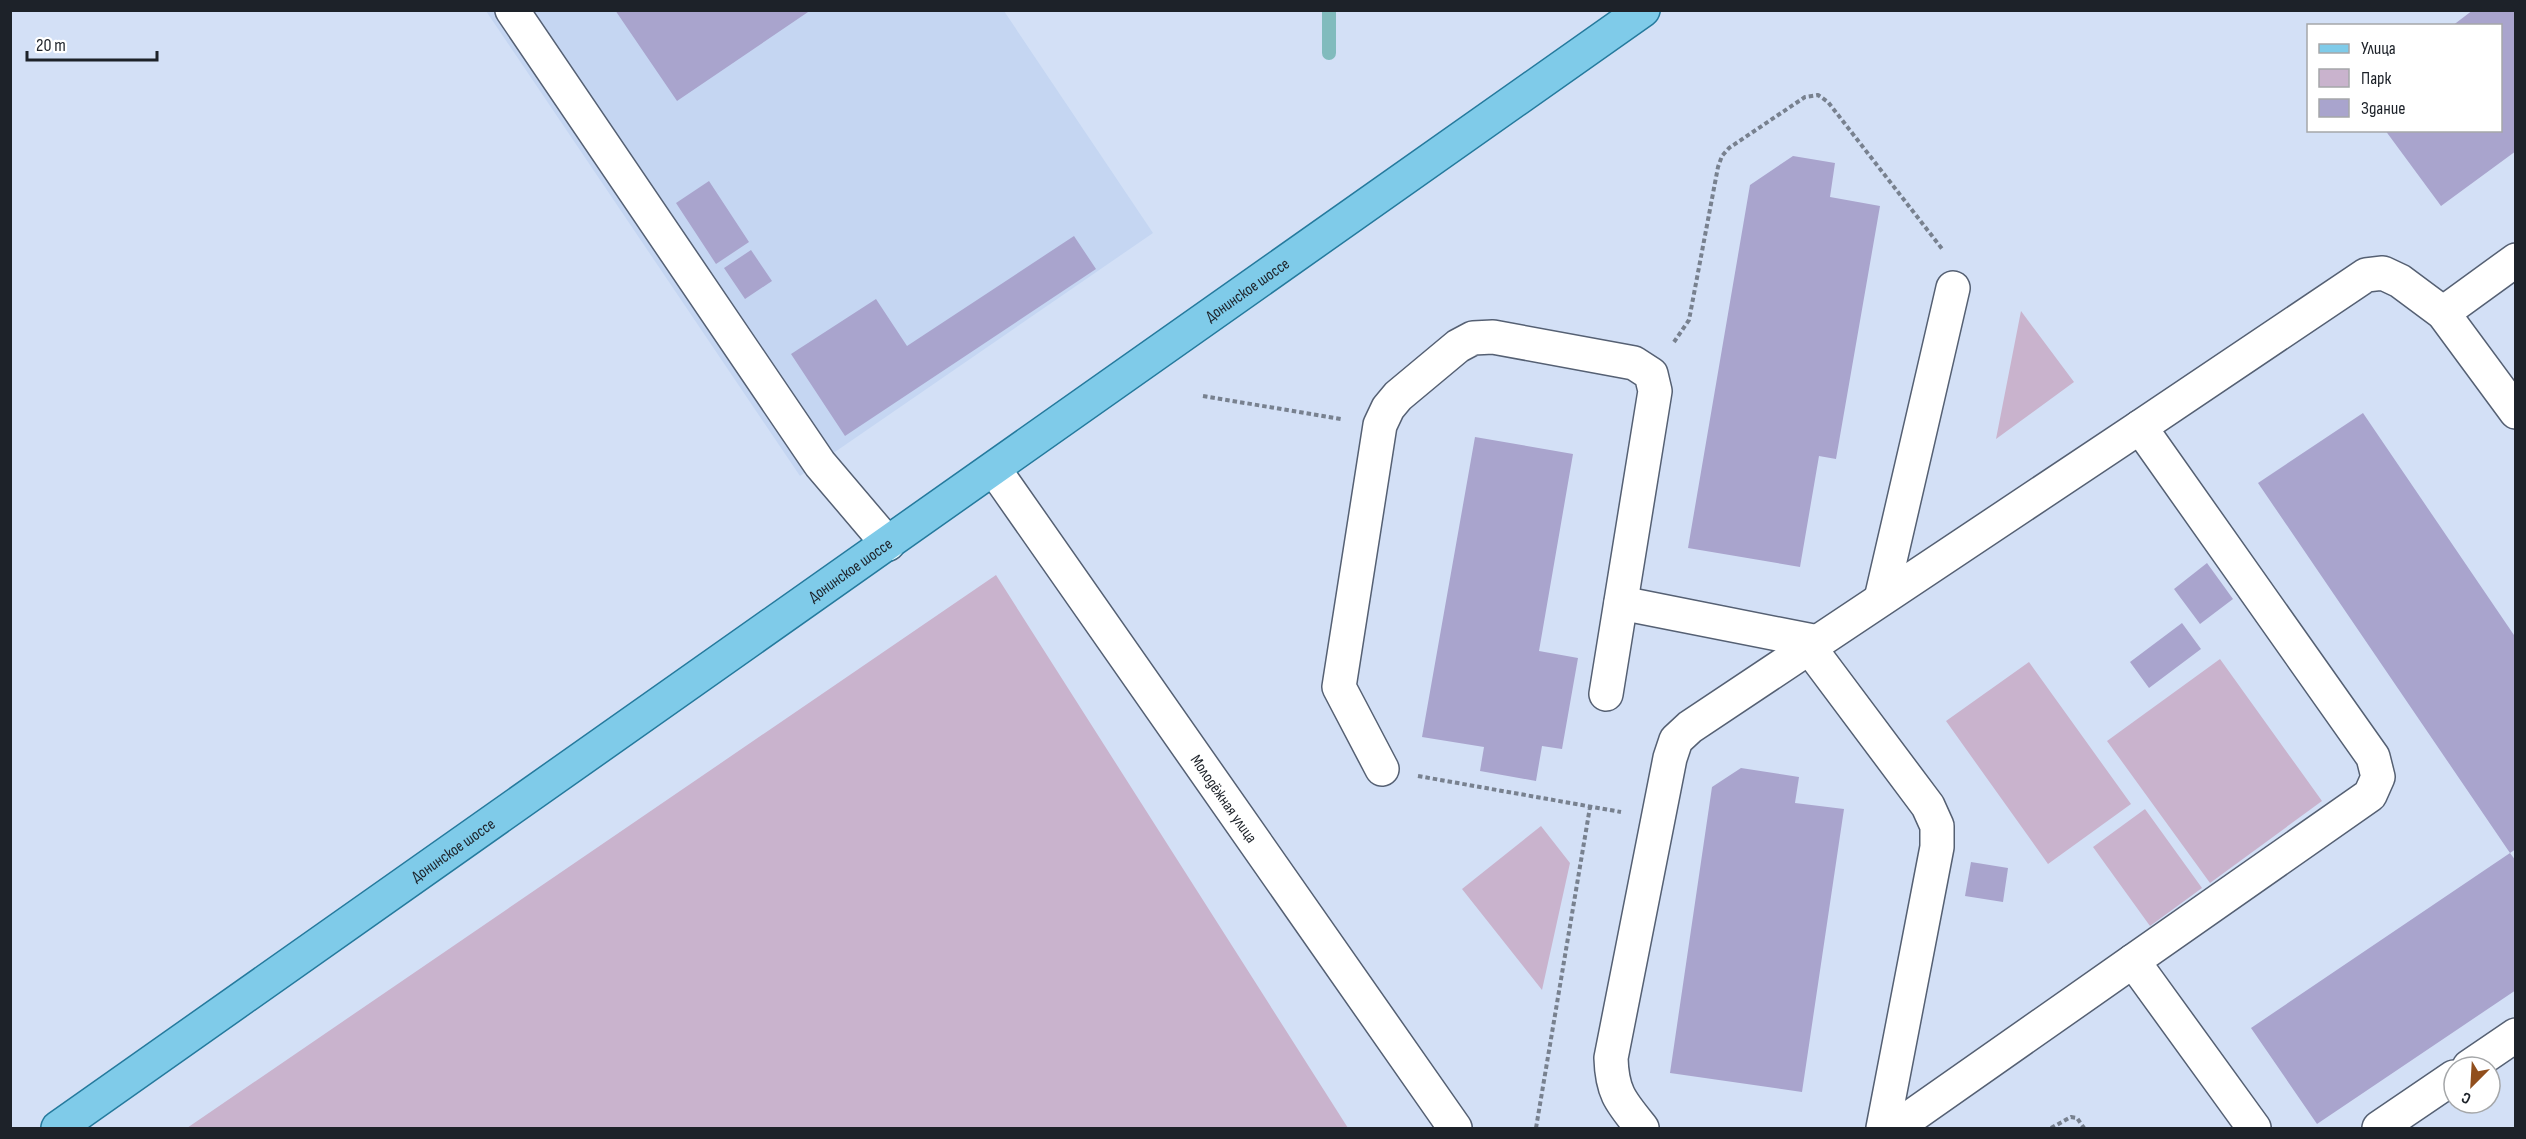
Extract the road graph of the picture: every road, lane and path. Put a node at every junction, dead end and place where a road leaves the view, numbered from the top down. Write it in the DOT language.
graph roads {
  1 [pos="512,10"];
  2 [pos="1643,10"];
  3 [pos="2516,260"];
  4 [pos="1953,288"];
  5 [pos="2443,313"];
  6 [pos="1651,374"];
  7 [pos="1203,396"];
  8 [pos="2516,412"];
  9 [pos="1380,425"];
  10 [pos="2140,427"];
  11 [pos="994,469"];
  12 [pos="888,544"];
  13 [pos="1881,599"];
  14 [pos="1621,603"];
  15 [pos="1814,644"];
  16 [pos="1605,694"];
  17 [pos="1382,769"];
  18 [pos="1590,807"];
  19 [pos="1658,818"];
  20 [pos="2133,961"];
  21 [pos="2516,1035"];
  22 [pos="2487,1055"];
  23 [pos="2442,1085"];
  24 [pos="2246,1126"];
  25 [pos="58,1128"];
  26 [pos="1455,1128"];
  27 [pos="1536,1128"];
  28 [pos="1642,1128"];
  29 [pos="1883,1128"];
  30 [pos="1895,1128"];
  31 [pos="2051,1128"];
  32 [pos="2084,1128"];
  33 [pos="2379,1128"];
  1 -- 12 [label="street"];
  2 -- 11 [label="main road, Донинское шоссе"];
  3 -- 5 [label="street"];
  4 -- 6 [label="path"];
  4 -- 13 [label="street"];
  5 -- 8 [label="street"];
  5 -- 10 [label="street"];
  6 -- 9 [label="street"];
  6 -- 14 [label="street"];
  7 -- 9 [label="path"];
  9 -- 17 [label="street"];
  10 -- 13 [label="street"];
  10 -- 20 [label="street"];
  11 -- 12 [label="main road, Донинское шоссе"];
  11 -- 26 [label="street, Молодёжная улица"];
  12 -- 25 [label="main road, Донинское шоссе"];
  13 -- 15 [label="street"];
  14 -- 15 [label="street"];
  14 -- 16 [label="street"];
  15 -- 19 [label="street"];
  15 -- 29 [label="street"];
  17 -- 18 [label="path"];
  18 -- 19 [label="path"];
  18 -- 27 [label="path"];
  19 -- 28 [label="street"];
  20 -- 24 [label="street"];
  20 -- 30 [label="street"];
  21 -- 22 [label="street"];
  23 -- 33 [label="street"];
  31 -- 32 [label="path"];
}
